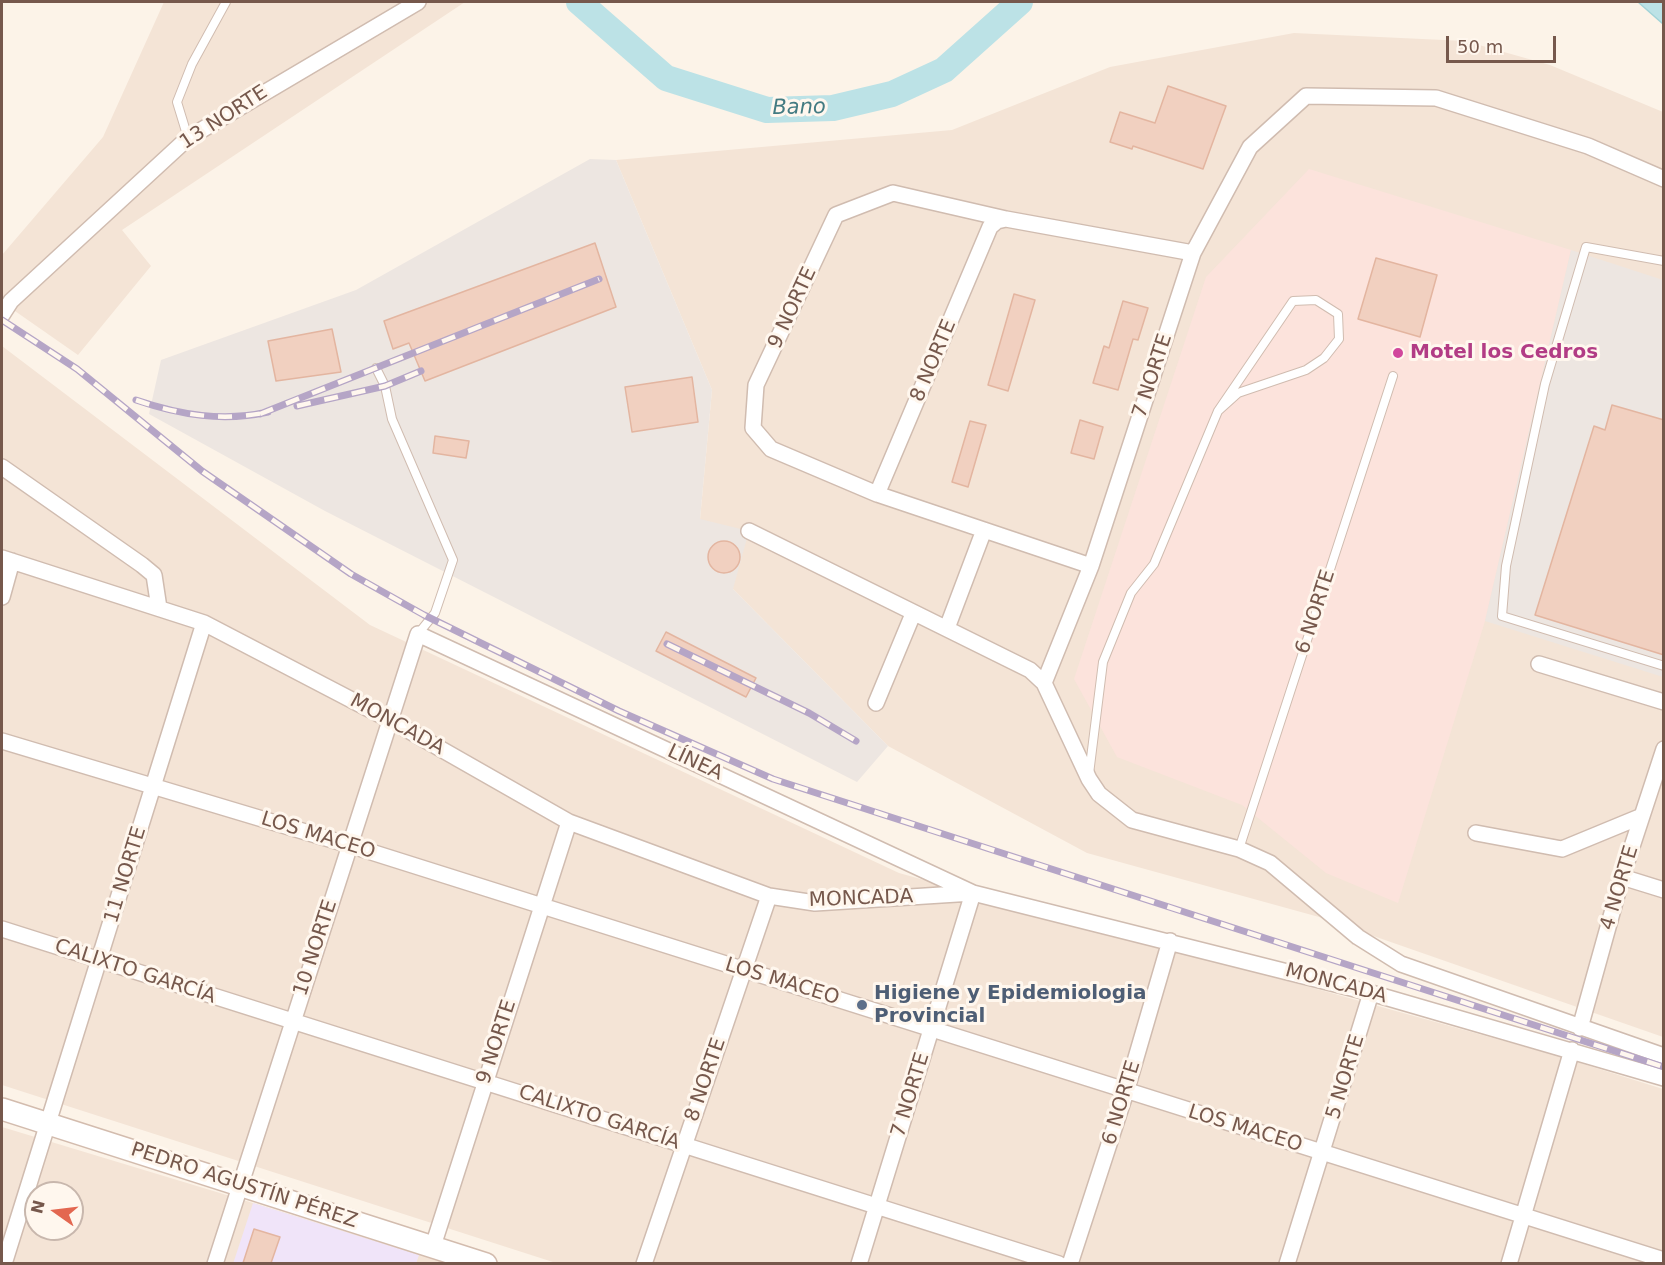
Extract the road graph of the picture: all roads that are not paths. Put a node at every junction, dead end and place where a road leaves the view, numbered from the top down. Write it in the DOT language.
graph roads {
  1 [pos="226,2"];
  2 [pos="418,2"];
  3 [pos="188,138"];
  4 [pos="1664,179"];
  5 [pos="1006,219"];
  6 [pos="1193,253"];
  7 [pos="1664,261"];
  8 [pos="2,315"];
  9 [pos="376,368"];
  10 [pos="1393,376"];
  11 [pos="1218,411"];
  12 [pos="2,467"];
  13 [pos="878,494"];
  14 [pos="984,530"];
  15 [pos="749,531"];
  16 [pos="7,560"];
  17 [pos="1091,566"];
  18 [pos="2,597"];
  19 [pos="159,608"];
  20 [pos="913,614"];
  21 [pos="204,623"];
  22 [pos="947,628"];
  23 [pos="418,634"];
  24 [pos="1539,664"];
  25 [pos="1664,666"];
  26 [pos="1044,682"];
  27 [pos="1664,702"];
  28 [pos="876,703"];
  29 [pos="390,720"];
  30 [pos="2,741"];
  31 [pos="1664,749"];
  32 [pos="1089,779"];
  33 [pos="153,787"];
  34 [pos="1642,816"];
  35 [pos="569,822"];
  36 [pos="1476,834"];
  37 [pos="350,845"];
  38 [pos="1239,849"];
  39 [pos="1622,877"];
  40 [pos="1664,890"];
  41 [pos="973,893"];
  42 [pos="769,897"];
  43 [pos="541,906"];
  44 [pos="2,929"];
  45 [pos="1170,941"];
  46 [pos="100,960"];
  47 [pos="744,970"];
  48 [pos="1371,993"];
  49 [pos="293,1022"];
  50 [pos="931,1028"];
  51 [pos="1580,1028"];
  52 [pos="1572,1050"];
  53 [pos="1664,1056"];
  54 [pos="1664,1078"];
  55 [pos="484,1082"];
  56 [pos="1126,1092"];
  57 [pos="2,1109"];
  58 [pos="49,1124"];
  59 [pos="683,1145"];
  60 [pos="1323,1153"];
  61 [pos="240,1185"];
  62 [pos="876,1206"];
  63 [pos="1525,1216"];
  64 [pos="430,1255"];
  65 [pos="1664,1260"];
  66 [pos="4,1263"];
  67 [pos="215,1263"];
  68 [pos="486,1263"];
  69 [pos="644,1263"];
  70 [pos="859,1263"];
  71 [pos="1059,1263"];
  72 [pos="1070,1263"];
  73 [pos="1287,1263"];
  74 [pos="1509,1263"];
  1 -- 3 [label="lane"];
  2 -- 3 [label="street, 13 NORTE"];
  3 -- 8 [label="street, 13 NORTE"];
  4 -- 6 [label="street, 7 NORTE"];
  5 -- 6 [label="street, 9 NORTE"];
  5 -- 13 [label="street, 8 NORTE"];
  5 -- 13 [label="street, 9 NORTE"];
  6 -- 17 [label="street, 7 NORTE"];
  7 -- 25 [label="lane"];
  9 -- 23 [label="lane"];
  10 -- 38 [label="lane, 6 NORTE"];
  11 -- 11 [label="lane"];
  11 -- 32 [label="lane"];
  12 -- 19 [label="street"];
  13 -- 14 [label="street"];
  14 -- 17 [label="street"];
  14 -- 22 [label="street"];
  15 -- 20 [label="street"];
  16 -- 18 [label="street"];
  16 -- 19 [label="street, MONCADA"];
  17 -- 26 [label="street, 7 NORTE"];
  19 -- 21 [label="street, MONCADA"];
  20 -- 22 [label="street"];
  20 -- 28 [label="street"];
  21 -- 29 [label="street, MONCADA"];
  21 -- 33 [label="street, 11 NORTE"];
  22 -- 26 [label="street"];
  23 -- 29 [label="street, 10 NORTE"];
  23 -- 41 [label="street, LÍNEA"];
  24 -- 27 [label="street"];
  26 -- 32 [label="street, MONCADA"];
  29 -- 35 [label="street, MONCADA"];
  29 -- 37 [label="street, 10 NORTE"];
  30 -- 33 [label="street, LOS MACEO"];
  31 -- 34 [label="street, 4 NORTE"];
  32 -- 38 [label="street, MONCADA"];
  33 -- 37 [label="street, LOS MACEO"];
  33 -- 46 [label="street, 11 NORTE"];
  34 -- 36 [label="street"];
  34 -- 39 [label="street, 4 NORTE"];
  35 -- 42 [label="street, MONCADA"];
  35 -- 43 [label="street, 9 NORTE"];
  37 -- 43 [label="street, LOS MACEO"];
  37 -- 49 [label="street, 10 NORTE"];
  38 -- 51 [label="street, MONCADA"];
  39 -- 40 [label="street"];
  39 -- 51 [label="street, 4 NORTE"];
  41 -- 42 [label="street, MONCADA"];
  41 -- 45 [label="street, MONCADA"];
  41 -- 50 [label="street, 7 NORTE"];
  42 -- 47 [label="street, 8 NORTE"];
  43 -- 47 [label="street, LOS MACEO"];
  43 -- 55 [label="street, 9 NORTE"];
  44 -- 46 [label="street, CALIXTO GARCÍA"];
  45 -- 48 [label="street, MONCADA"];
  45 -- 56 [label="street, 6 NORTE"];
  46 -- 49 [label="street, CALIXTO GARCÍA"];
  46 -- 58 [label="street, 11 NORTE"];
  47 -- 50 [label="street, LOS MACEO"];
  47 -- 59 [label="street, 8 NORTE"];
  48 -- 52 [label="street, MONCADA"];
  48 -- 60 [label="street, 5 NORTE"];
  49 -- 55 [label="street, CALIXTO GARCÍA"];
  49 -- 61 [label="street, 10 NORTE"];
  50 -- 56 [label="street, LOS MACEO"];
  50 -- 62 [label="street, 7 NORTE"];
  51 -- 53 [label="street, MONCADA"];
  52 -- 54 [label="street, MONCADA"];
  52 -- 63 [label="street"];
  55 -- 59 [label="street, CALIXTO GARCÍA"];
  55 -- 64 [label="street, 9 NORTE"];
  56 -- 60 [label="street, LOS MACEO"];
  56 -- 72 [label="street, 6 NORTE"];
  57 -- 58 [label="main road, PEDRO AGUSTÍN PÉREZ"];
  58 -- 61 [label="main road, PEDRO AGUSTÍN PÉREZ"];
  58 -- 66 [label="street, 11 NORTE"];
  59 -- 62 [label="street, CALIXTO GARCÍA"];
  59 -- 69 [label="street, 8 NORTE"];
  60 -- 63 [label="street, LOS MACEO"];
  60 -- 73 [label="street, 5 NORTE"];
  61 -- 64 [label="main road, PEDRO AGUSTÍN PÉREZ"];
  61 -- 67 [label="street, 10 NORTE"];
  62 -- 70 [label="street, 7 NORTE"];
  62 -- 71 [label="street, CALIXTO GARCÍA"];
  63 -- 65 [label="street, LOS MACEO"];
  63 -- 74 [label="street"];
  64 -- 68 [label="main road, PEDRO AGUSTÍN PÉREZ"];
}
